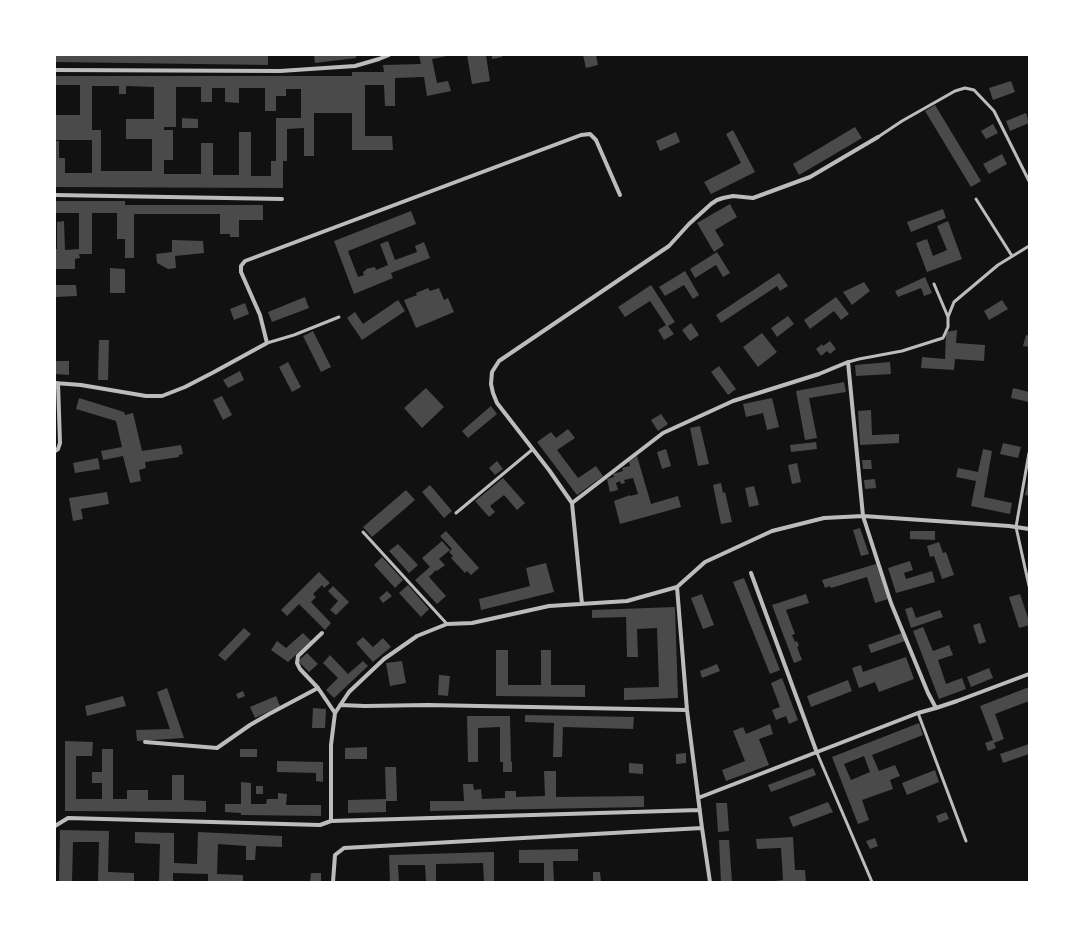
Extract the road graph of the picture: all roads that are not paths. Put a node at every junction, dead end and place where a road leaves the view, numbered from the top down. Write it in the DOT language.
graph roads {
  1 [pos="389,55"];
  2 [pos="55,70"];
  3 [pos="878,137"];
  4 [pos="1029,181"];
  5 [pos="55,195"];
  6 [pos="620,195"];
  7 [pos="282,199"];
  8 [pos="976,199"];
  9 [pos="1029,246"];
  10 [pos="1012,256"];
  11 [pos="934,284"];
  12 [pos="339,317"];
  13 [pos="948,317"];
  14 [pos="267,343"];
  15 [pos="848,362"];
  16 [pos="56,383"];
  17 [pos="533,449"];
  18 [pos="55,451"];
  19 [pos="1029,453"];
  20 [pos="572,503"];
  21 [pos="456,512"];
  22 [pos="862,516"];
  23 [pos="1016,527"];
  24 [pos="1029,529"];
  25 [pos="363,532"];
  26 [pos="751,573"];
  27 [pos="1029,586"];
  28 [pos="677,587"];
  29 [pos="582,604"];
  30 [pos="447,624"];
  31 [pos="322,632"];
  32 [pos="1029,674"];
  33 [pos="318,688"];
  34 [pos="340,705"];
  35 [pos="936,708"];
  36 [pos="687,710"];
  37 [pos="334,713"];
  38 [pos="918,713"];
  39 [pos="145,742"];
  40 [pos="817,753"];
  41 [pos="698,798"];
  42 [pos="700,810"];
  43 [pos="331,821"];
  44 [pos="55,826"];
  45 [pos="702,828"];
  46 [pos="966,841"];
  47 [pos="333,882"];
  48 [pos="710,882"];
  49 [pos="872,882"];
  1 -- 2 [label="street"];
  3 -- 4 [label="lane"];
  3 -- 17 [label="street"];
  5 -- 7 [label="street"];
  6 -- 14 [label="street"];
  8 -- 10 [label="lane"];
  9 -- 10 [label="lane"];
  10 -- 13 [label="lane"];
  11 -- 13 [label="lane"];
  12 -- 14 [label="lane"];
  13 -- 15 [label="lane"];
  14 -- 16 [label="street"];
  15 -- 20 [label="street"];
  15 -- 22 [label="street"];
  16 -- 18 [label="street"];
  17 -- 20 [label="street"];
  17 -- 21 [label="lane"];
  19 -- 23 [label="lane"];
  20 -- 29 [label="street"];
  22 -- 23 [label="street"];
  22 -- 28 [label="street"];
  22 -- 35 [label="street"];
  23 -- 24 [label="street"];
  23 -- 27 [label="lane"];
  25 -- 30 [label="lane"];
  26 -- 40 [label="street"];
  28 -- 29 [label="street"];
  28 -- 36 [label="street"];
  29 -- 30 [label="street"];
  30 -- 34 [label="street"];
  31 -- 33 [label="street"];
  32 -- 35 [label="street"];
  33 -- 37 [label="street"];
  33 -- 39 [label="street"];
  34 -- 36 [label="street"];
  34 -- 37 [label="street"];
  35 -- 38 [label="street"];
  36 -- 41 [label="street"];
  37 -- 43 [label="street"];
  38 -- 40 [label="street"];
  38 -- 46 [label="lane"];
  40 -- 41 [label="street"];
  40 -- 49 [label="lane"];
  41 -- 42 [label="street"];
  42 -- 43 [label="street"];
  42 -- 45 [label="street"];
  43 -- 44 [label="street"];
  45 -- 47 [label="street"];
  45 -- 48 [label="street"];
}
